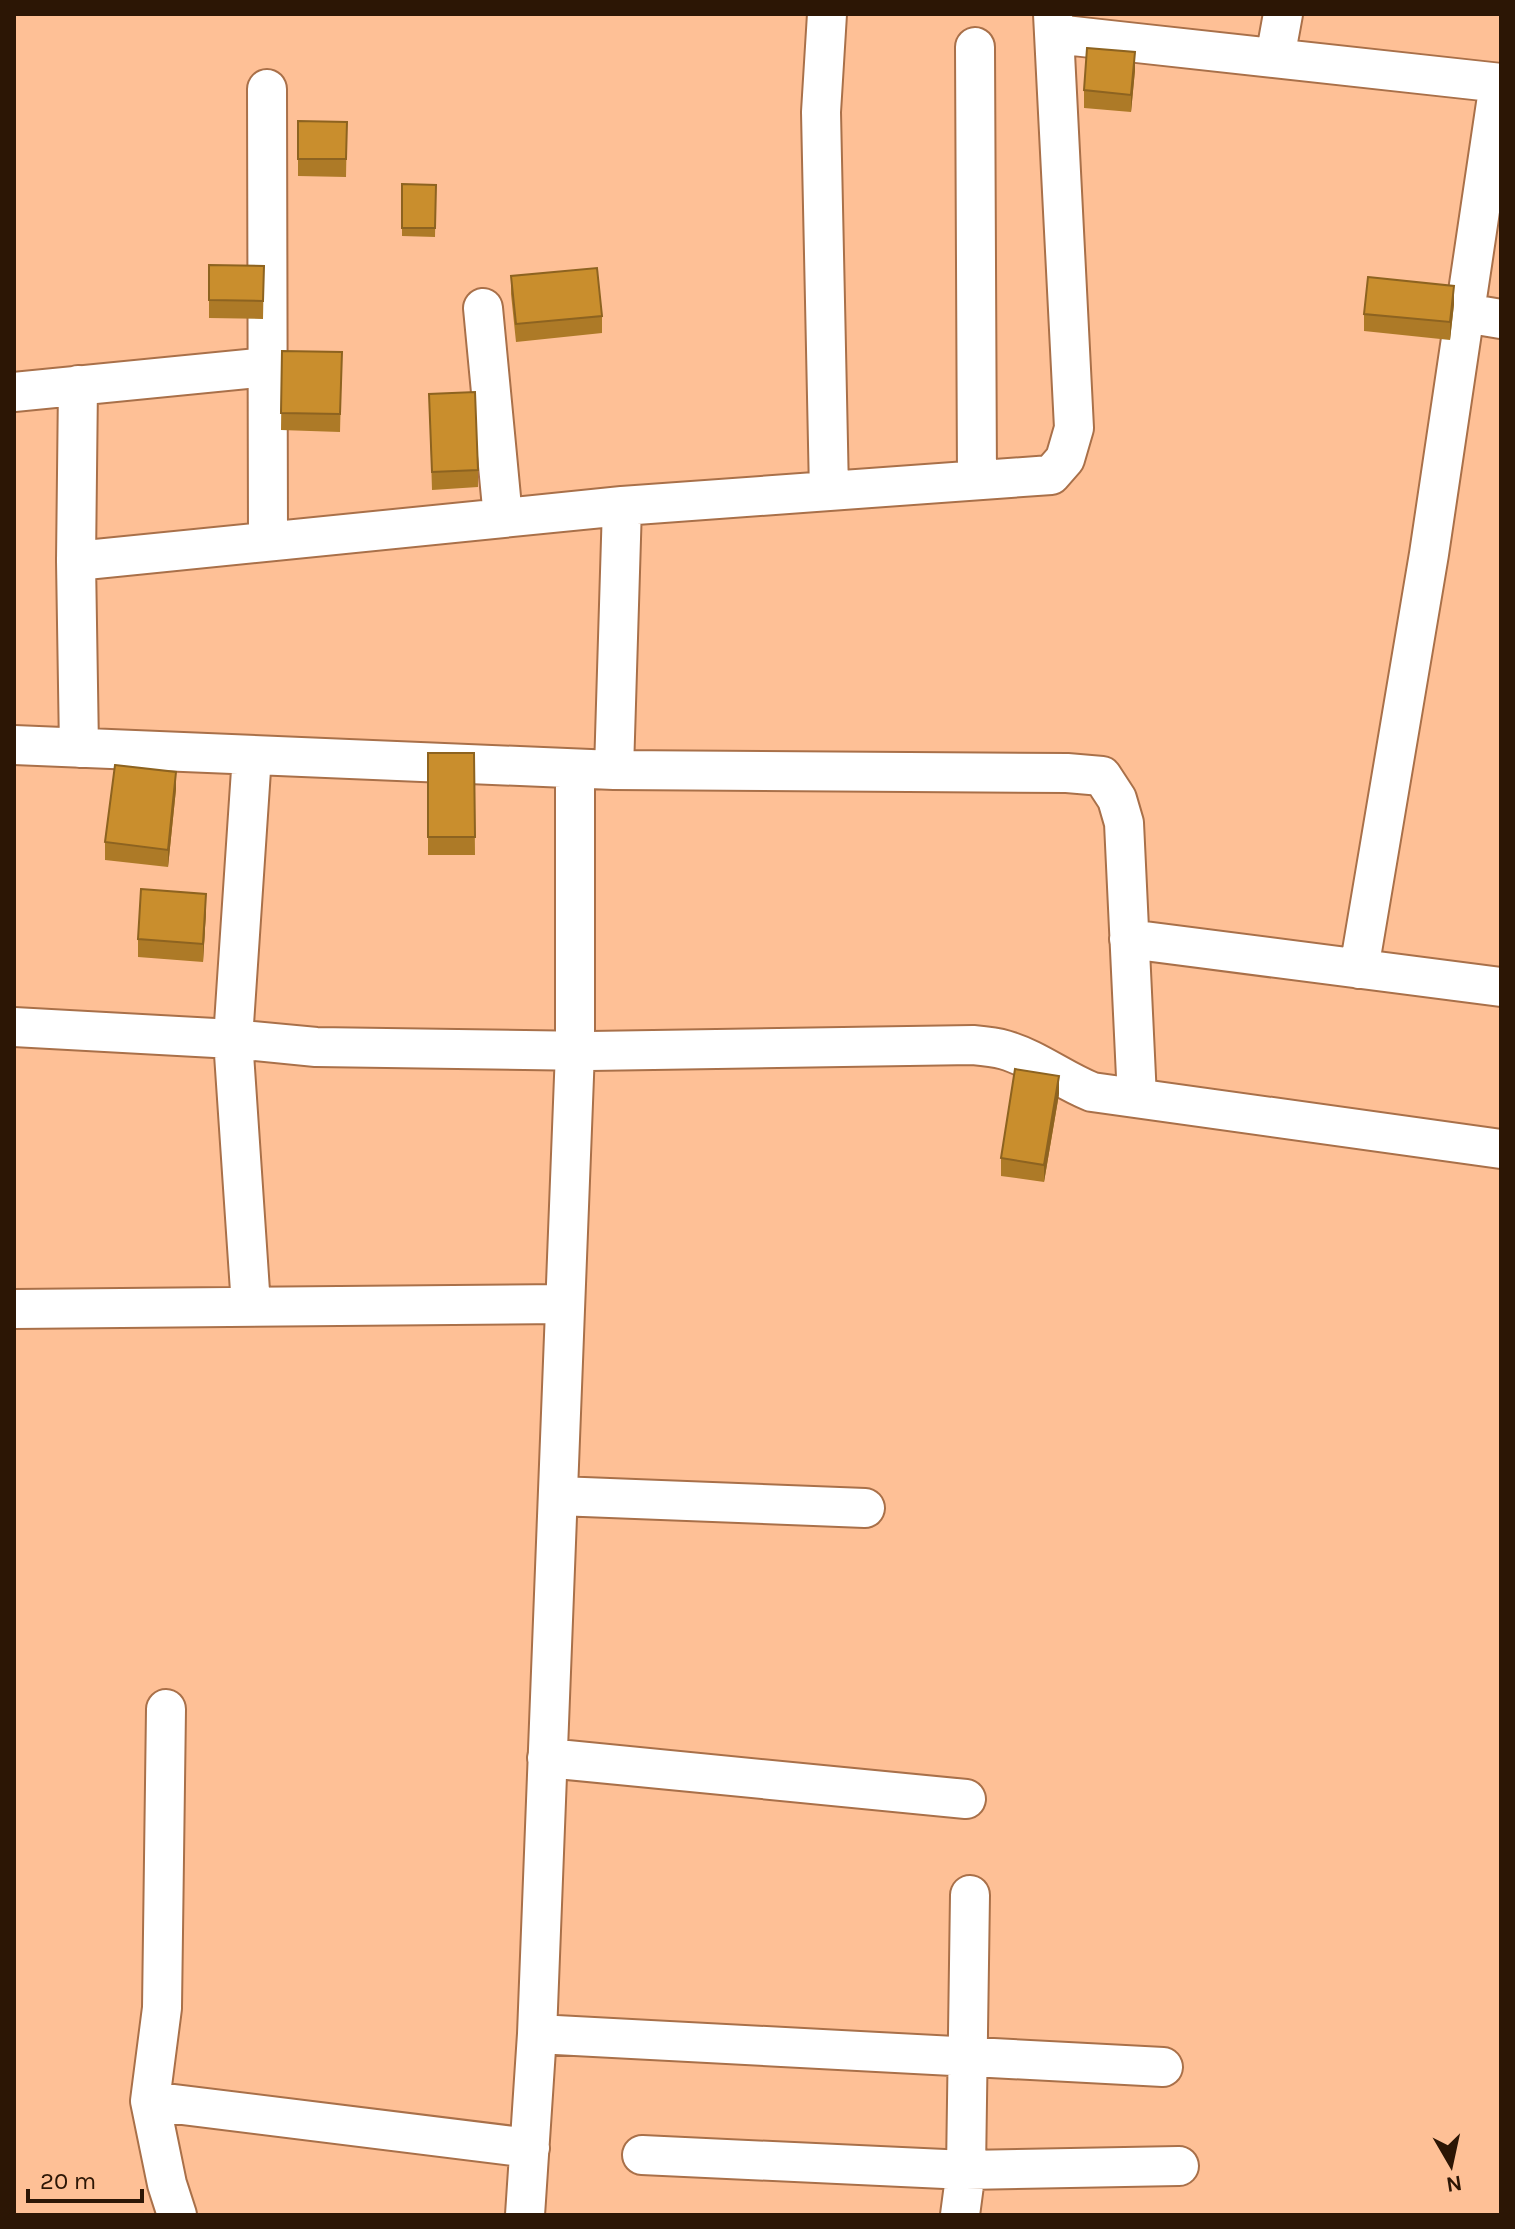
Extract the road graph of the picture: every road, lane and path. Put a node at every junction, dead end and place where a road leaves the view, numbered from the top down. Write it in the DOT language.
graph roads {
  1 [pos="827,14"];
  2 [pos="1283,14"];
  3 [pos="1054,24"];
  4 [pos="975,47"];
  5 [pos="1275,58"];
  6 [pos="1500,83"];
  7 [pos="267,89"];
  8 [pos="483,308"];
  9 [pos="1483,316"];
  10 [pos="267,367"];
  11 [pos="78,385"];
  12 [pos="14,392"];
  13 [pos="977,480"];
  14 [pos="829,491"];
  15 [pos="622,506"];
  16 [pos="503,518"];
  17 [pos="268,541"];
  18 [pos="76,561"];
  19 [pos="14,745"];
  20 [pos="79,748"];
  21 [pos="252,755"];
  22 [pos="575,769"];
  23 [pos="614,770"];
  24 [pos="1129,939"];
  25 [pos="1359,969"];
  26 [pos="1501,987"];
  27 [pos="14,1027"];
  28 [pos="233,1039"];
  29 [pos="575,1051"];
  30 [pos="1137,1098"];
  31 [pos="1501,1149"];
  32 [pos="565,1304"];
  33 [pos="251,1306"];
  34 [pos="14,1309"];
  35 [pos="558,1496"];
  36 [pos="865,1508"];
  37 [pos="166,1709"];
  38 [pos="547,1758"];
  39 [pos="966,1799"];
  40 [pos="970,1895"];
  41 [pos="537,2034"];
  42 [pos="966,2054"];
  43 [pos="1163,2067"];
  44 [pos="150,2101"];
  45 [pos="530,2148"];
  46 [pos="642,2155"];
  47 [pos="1179,2166"];
  48 [pos="966,2170"];
  49 [pos="177,2215"];
  50 [pos="525,2215"];
  51 [pos="960,2215"];
  1 -- 14 [label="street"];
  2 -- 5 [label="street"];
  3 -- 5 [label="street"];
  3 -- 13 [label="street"];
  4 -- 13 [label="street"];
  5 -- 6 [label="street"];
  6 -- 9 [label="street"];
  7 -- 10 [label="street"];
  8 -- 16 [label="street"];
  9 -- 25 [label="street"];
  10 -- 11 [label="street"];
  10 -- 17 [label="street"];
  11 -- 12 [label="street"];
  11 -- 18 [label="street"];
  13 -- 14 [label="street"];
  14 -- 15 [label="street"];
  15 -- 16 [label="street"];
  15 -- 23 [label="street"];
  16 -- 17 [label="street"];
  17 -- 18 [label="street"];
  18 -- 20 [label="street"];
  19 -- 20 [label="street"];
  20 -- 21 [label="street"];
  21 -- 22 [label="street"];
  21 -- 28 [label="street"];
  22 -- 23 [label="street"];
  22 -- 29 [label="street"];
  23 -- 24 [label="street"];
  24 -- 25 [label="street"];
  24 -- 30 [label="street"];
  25 -- 26 [label="street"];
  27 -- 28 [label="street"];
  28 -- 29 [label="street"];
  28 -- 33 [label="street"];
  29 -- 30 [label="street"];
  29 -- 32 [label="street"];
  30 -- 31 [label="street"];
  32 -- 33 [label="street"];
  32 -- 35 [label="street"];
  33 -- 34 [label="street"];
  35 -- 36 [label="street"];
  35 -- 38 [label="street"];
  37 -- 44 [label="street"];
  38 -- 39 [label="street"];
  38 -- 41 [label="street"];
  40 -- 42 [label="street"];
  41 -- 42 [label="street"];
  41 -- 45 [label="street"];
  42 -- 43 [label="street"];
  42 -- 48 [label="street"];
  44 -- 45 [label="street"];
  44 -- 49 [label="street"];
  45 -- 50 [label="street"];
  46 -- 48 [label="street"];
  47 -- 48 [label="street"];
  48 -- 51 [label="street"];
}
